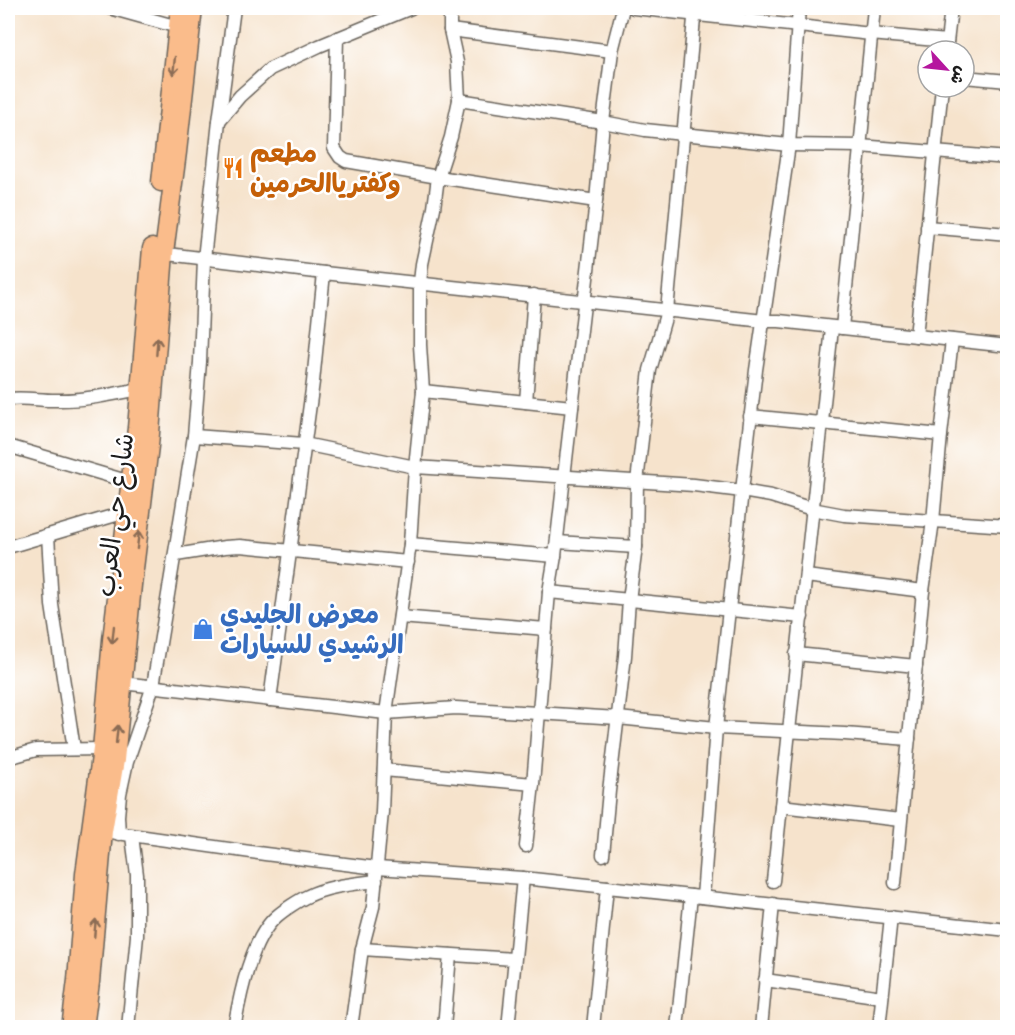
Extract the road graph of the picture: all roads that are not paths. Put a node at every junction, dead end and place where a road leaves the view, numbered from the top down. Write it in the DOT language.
graph roads {
  1 [pos="110,8"];
  2 [pos="187,8"];
  3 [pos="234,8"];
  4 [pos="411,8"];
  5 [pos="450,8"];
  6 [pos="623,8"];
  7 [pos="634,8"];
  8 [pos="799,8"];
  9 [pos="874,8"];
  10 [pos="951,8"];
  11 [pos="695,11"];
  12 [pos="798,26"];
  13 [pos="178,27"];
  14 [pos="450,30"];
  15 [pos="871,34"];
  16 [pos="337,38"];
  17 [pos="947,39"];
  18 [pos="916,41"];
  19 [pos="612,51"];
  20 [pos="976,78"];
  21 [pos="1008,81"];
  22 [pos="941,99"];
  23 [pos="459,100"];
  24 [pos="219,121"];
  25 [pos="603,122"];
  26 [pos="682,134"];
  27 [pos="789,145"];
  28 [pos="860,146"];
  29 [pos="935,151"];
  30 [pos="1008,158"];
  31 [pos="438,177"];
  32 [pos="596,201"];
  33 [pos="927,227"];
  34 [pos="1008,234"];
  35 [pos="158,253"];
  36 [pos="204,259"];
  37 [pos="324,273"];
  38 [pos="420,282"];
  39 [pos="534,295"];
  40 [pos="585,301"];
  41 [pos="667,310"];
  42 [pos="764,321"];
  43 [pos="837,328"];
  44 [pos="916,336"];
  45 [pos="952,340"];
  46 [pos="1008,346"];
  47 [pos="140,389"];
  48 [pos="423,391"];
  49 [pos="8,399"];
  50 [pos="526,402"];
  51 [pos="572,407"];
  52 [pos="750,416"];
  53 [pos="822,423"];
  54 [pos="941,435"];
  55 [pos="194,436"];
  56 [pos="304,444"];
  57 [pos="8,446"];
  58 [pos="140,464"];
  59 [pos="416,467"];
  60 [pos="564,477"];
  61 [pos="130,482"];
  62 [pos="637,482"];
  63 [pos="742,491"];
  64 [pos="812,509"];
  65 [pos="126,512"];
  66 [pos="933,521"];
  67 [pos="1008,526"];
  68 [pos="48,536"];
  69 [pos="410,544"];
  70 [pos="8,547"];
  71 [pos="636,547"];
  72 [pos="556,549"];
  73 [pos="290,550"];
  74 [pos="176,555"];
  75 [pos="408,562"];
  76 [pos="806,576"];
  77 [pos="923,591"];
  78 [pos="549,592"];
  79 [pos="629,600"];
  80 [pos="729,609"];
  81 [pos="400,617"];
  82 [pos="802,617"];
  83 [pos="546,629"];
  84 [pos="796,654"];
  85 [pos="916,666"];
  86 [pos="122,683"];
  87 [pos="153,686"];
  88 [pos="270,700"];
  89 [pos="386,713"];
  90 [pos="538,714"];
  91 [pos="618,718"];
  92 [pos="716,728"];
  93 [pos="789,730"];
  94 [pos="909,739"];
  95 [pos="102,748"];
  96 [pos="74,749"];
  97 [pos="8,758"];
  98 [pos="384,770"];
  99 [pos="533,784"];
  100 [pos="781,806"];
  101 [pos="900,820"];
  102 [pos="111,833"];
  103 [pos="132,836"];
  104 [pos="526,846"];
  105 [pos="603,855"];
  106 [pos="377,874"];
  107 [pos="523,878"];
  108 [pos="773,881"];
  109 [pos="895,883"];
  110 [pos="607,887"];
  111 [pos="697,896"];
  112 [pos="773,904"];
  113 [pos="891,917"];
  114 [pos="1008,930"];
  115 [pos="362,949"];
  116 [pos="450,955"];
  117 [pos="514,959"];
  118 [pos="765,980"];
  119 [pos="882,997"];
  120 [pos="71,1028"];
  121 [pos="84,1028"];
  122 [pos="128,1028"];
  123 [pos="234,1028"];
  124 [pos="351,1028"];
  125 [pos="444,1028"];
  126 [pos="508,1028"];
  127 [pos="593,1028"];
  128 [pos="677,1028"];
  129 [pos="761,1028"];
  130 [pos="879,1028"];
  1 -- 13 [label="street"];
  2 -- 13 [label="main road, شارع حي العرب"];
  2 -- 35 [label="main road, شارع حي العرب"];
  3 -- 24 [label="street"];
  4 -- 16 [label="street"];
  5 -- 14 [label="street"];
  6 -- 19 [label="street"];
  7 -- 11 [label="street"];
  8 -- 12 [label="street"];
  9 -- 15 [label="street"];
  10 -- 17 [label="street"];
  11 -- 12 [label="street"];
  11 -- 26 [label="street"];
  12 -- 15 [label="street"];
  12 -- 27 [label="street"];
  13 -- 35 [label="main road, شارع حي العرب, one-way"];
  14 -- 19 [label="street"];
  14 -- 23 [label="street"];
  15 -- 18 [label="street"];
  15 -- 28 [label="street"];
  16 -- 24 [label="street"];
  16 -- 31 [label="street"];
  19 -- 25 [label="street"];
  20 -- 21 [label="street"];
  22 -- 29 [label="street"];
  23 -- 25 [label="street"];
  23 -- 31 [label="street"];
  24 -- 36 [label="street"];
  25 -- 26 [label="street"];
  25 -- 32 [label="street"];
  26 -- 27 [label="street"];
  26 -- 41 [label="street"];
  27 -- 28 [label="street"];
  27 -- 42 [label="street"];
  28 -- 29 [label="street"];
  28 -- 43 [label="street"];
  29 -- 30 [label="street"];
  29 -- 33 [label="street"];
  31 -- 32 [label="street"];
  31 -- 38 [label="street"];
  32 -- 40 [label="street"];
  33 -- 34 [label="street"];
  33 -- 44 [label="street"];
  35 -- 36 [label="street"];
  35 -- 47 [label="main road, شارع حي العرب"];
  58 -- 35 [label="main road, شارع حي العرب, one-way"];
  36 -- 37 [label="street"];
  36 -- 55 [label="street"];
  37 -- 38 [label="street"];
  37 -- 56 [label="street"];
  38 -- 39 [label="street"];
  38 -- 48 [label="street"];
  39 -- 40 [label="street"];
  39 -- 50 [label="street"];
  40 -- 41 [label="street"];
  40 -- 51 [label="street"];
  41 -- 42 [label="street"];
  41 -- 62 [label="street"];
  42 -- 43 [label="street"];
  42 -- 52 [label="street"];
  43 -- 44 [label="street"];
  43 -- 53 [label="street"];
  44 -- 45 [label="street"];
  45 -- 46 [label="street"];
  45 -- 54 [label="street"];
  47 -- 49 [label="street"];
  47 -- 58 [label="main road, شارع حي العرب"];
  48 -- 50 [label="street"];
  48 -- 59 [label="street"];
  50 -- 51 [label="street"];
  51 -- 60 [label="street"];
  52 -- 53 [label="street"];
  52 -- 63 [label="street"];
  53 -- 54 [label="street"];
  53 -- 64 [label="street"];
  54 -- 66 [label="street"];
  55 -- 56 [label="street"];
  55 -- 74 [label="street"];
  56 -- 59 [label="street"];
  56 -- 73 [label="street"];
  57 -- 61 [label="street"];
  58 -- 61 [label="main road, شارع حي العرب"];
  86 -- 58 [label="main road, شارع حي العرب, one-way"];
  59 -- 60 [label="street"];
  59 -- 69 [label="street"];
  60 -- 62 [label="street"];
  60 -- 72 [label="street"];
  61 -- 65 [label="main road, شارع حي العرب"];
  62 -- 63 [label="street"];
  62 -- 71 [label="street"];
  63 -- 64 [label="street"];
  63 -- 80 [label="street"];
  64 -- 66 [label="street"];
  64 -- 76 [label="street"];
  65 -- 68 [label="street"];
  65 -- 95 [label="main road, شارع حي العرب, one-way"];
  66 -- 67 [label="street"];
  66 -- 77 [label="street"];
  68 -- 70 [label="street"];
  68 -- 96 [label="street"];
  69 -- 72 [label="street"];
  69 -- 75 [label="street"];
  71 -- 72 [label="street"];
  71 -- 79 [label="street"];
  72 -- 78 [label="street"];
  73 -- 74 [label="street"];
  73 -- 75 [label="street"];
  73 -- 88 [label="street"];
  74 -- 87 [label="street"];
  75 -- 81 [label="street"];
  76 -- 77 [label="street"];
  76 -- 82 [label="street"];
  77 -- 85 [label="street"];
  78 -- 79 [label="street"];
  78 -- 83 [label="street"];
  79 -- 80 [label="street"];
  79 -- 91 [label="street"];
  80 -- 82 [label="street"];
  80 -- 92 [label="street"];
  81 -- 83 [label="street"];
  81 -- 89 [label="street"];
  82 -- 84 [label="street"];
  83 -- 90 [label="street"];
  84 -- 85 [label="street"];
  84 -- 93 [label="street"];
  85 -- 94 [label="street"];
  86 -- 87 [label="street"];
  102 -- 86 [label="main road, شارع حي العرب, one-way"];
  87 -- 88 [label="street"];
  87 -- 102 [label="street"];
  88 -- 89 [label="street"];
  89 -- 90 [label="street"];
  89 -- 98 [label="street"];
  90 -- 91 [label="street"];
  90 -- 99 [label="street"];
  91 -- 92 [label="street"];
  91 -- 105 [label="street"];
  92 -- 93 [label="street"];
  92 -- 111 [label="street"];
  93 -- 94 [label="street"];
  93 -- 100 [label="street"];
  94 -- 101 [label="street"];
  95 -- 96 [label="street"];
  95 -- 120 [label="main road, شارع حي العرب"];
  96 -- 97 [label="street"];
  98 -- 99 [label="street"];
  98 -- 106 [label="street"];
  99 -- 104 [label="street"];
  100 -- 101 [label="street"];
  100 -- 108 [label="street"];
  101 -- 109 [label="street"];
  102 -- 103 [label="street"];
  121 -- 102 [label="main road, شارع حي العرب, one-way"];
  103 -- 106 [label="street"];
  103 -- 122 [label="street"];
  106 -- 107 [label="street"];
  106 -- 115 [label="street"];
  106 -- 123 [label="street"];
  107 -- 110 [label="street"];
  107 -- 117 [label="street"];
  110 -- 111 [label="street"];
  110 -- 127 [label="street"];
  111 -- 112 [label="street"];
  111 -- 128 [label="street"];
  112 -- 113 [label="street"];
  112 -- 118 [label="street"];
  113 -- 114 [label="street"];
  113 -- 119 [label="street"];
  115 -- 116 [label="street"];
  115 -- 124 [label="street"];
  116 -- 117 [label="street"];
  116 -- 125 [label="street"];
  117 -- 126 [label="street"];
  118 -- 119 [label="street"];
  118 -- 129 [label="street"];
  119 -- 130 [label="street"];
}
